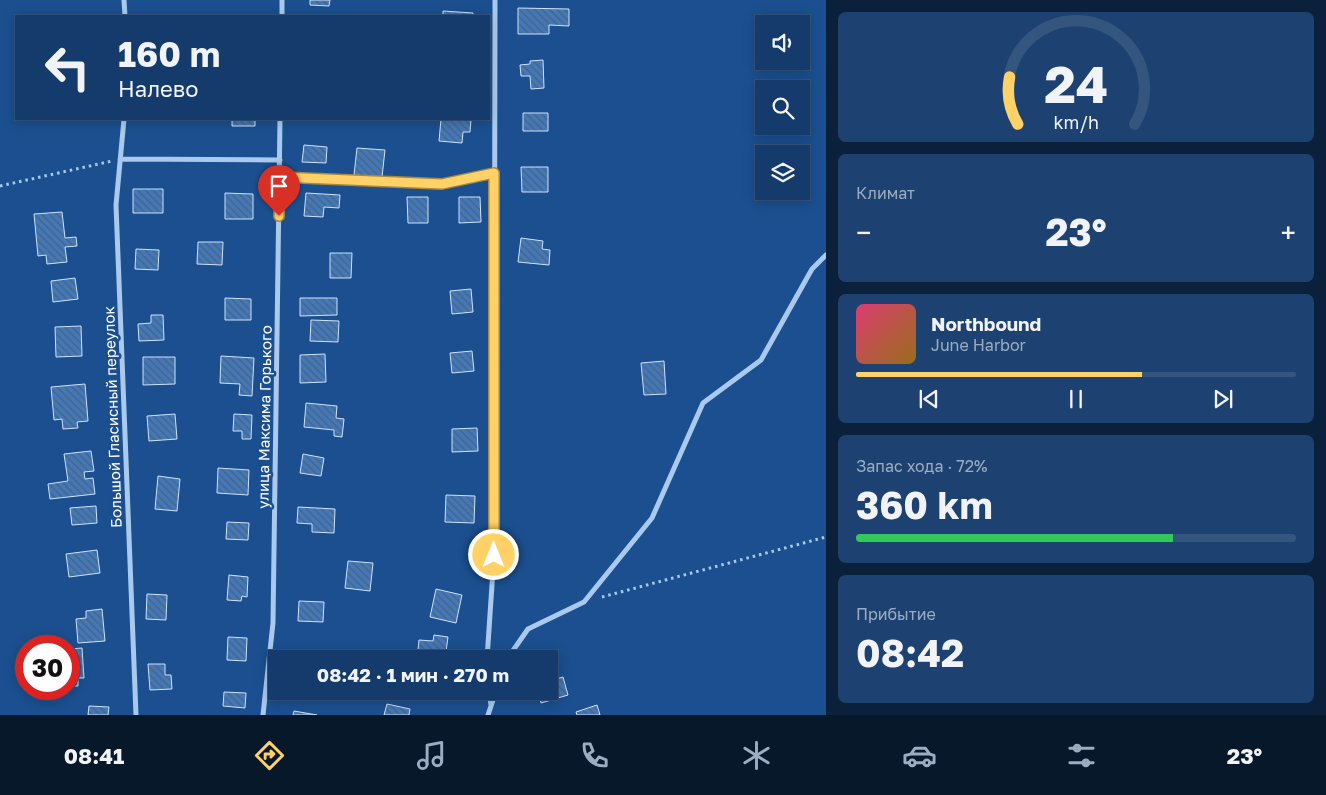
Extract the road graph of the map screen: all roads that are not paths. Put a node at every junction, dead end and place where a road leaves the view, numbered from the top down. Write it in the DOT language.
graph roads {
  1 [pos="124,0"];
  2 [pos="282,0"];
  3 [pos="495,0"];
  4 [pos="125,15"];
  5 [pos="282,15"];
  6 [pos="124,120"];
  7 [pos="280,120"];
  8 [pos="120,159"];
  9 [pos="280,160"];
  10 [pos="494,173"];
  11 [pos="280,177"];
  12 [pos="826,255"];
  13 [pos="488,650"];
  14 [pos="513,650"];
  15 [pos="490,700"];
  16 [pos="493,700"];
  17 [pos="491,708"];
  18 [pos="136,715"];
  19 [pos="263,715"];
  20 [pos="488,715"];
  1 -- 4 [label="street"];
  2 -- 5 [label="street"];
  3 -- 10 [label="street"];
  6 -- 8 [label="street, Большой Гласисный переулок"];
  7 -- 9 [label="street, улица Максима Горького"];
  8 -- 9 [label="street"];
  8 -- 18 [label="street, Большой Гласисный переулок"];
  9 -- 11 [label="street, улица Максима Горького"];
  10 -- 11 [label="street"];
  10 -- 13 [label="street"];
  11 -- 19 [label="street, улица Максима Горького"];
  12 -- 14 [label="street"];
  15 -- 17 [label="street"];
  16 -- 17 [label="street"];
  17 -- 20 [label="street"];
}
